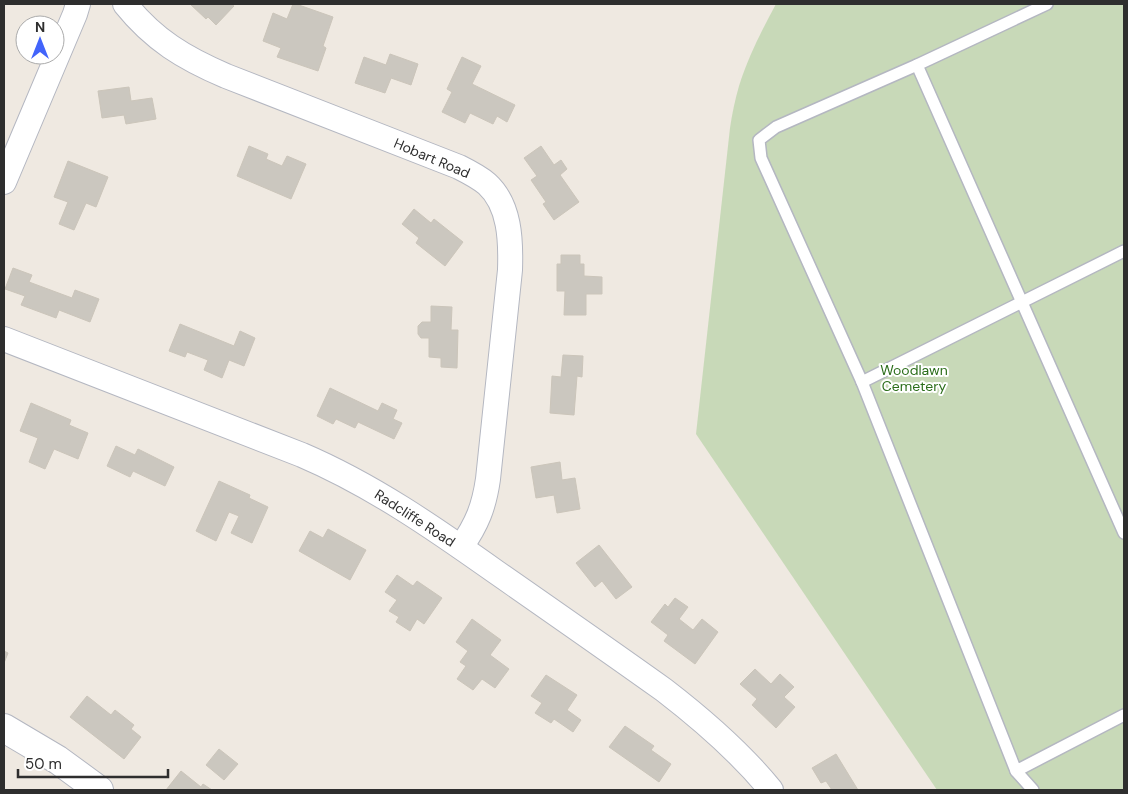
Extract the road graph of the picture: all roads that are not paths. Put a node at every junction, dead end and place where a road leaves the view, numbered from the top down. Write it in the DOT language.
graph roads {
  1 [pos="78,4"];
  2 [pos="125,4"];
  3 [pos="1047,4"];
  4 [pos="918,65"];
  5 [pos="4,182"];
  6 [pos="1124,251"];
  7 [pos="1022,302"];
  8 [pos="4,339"];
  9 [pos="862,382"];
  10 [pos="1124,533"];
  11 [pos="461,548"];
  12 [pos="1124,715"];
  13 [pos="4,728"];
  14 [pos="1016,771"];
  15 [pos="99,790"];
  16 [pos="771,790"];
  17 [pos="1033,790"];
  1 -- 5 [label="street"];
  2 -- 11 [label="street, Hobart Road"];
  3 -- 4 [label="lane"];
  4 -- 7 [label="lane"];
  4 -- 9 [label="lane"];
  6 -- 7 [label="lane"];
  7 -- 9 [label="lane"];
  7 -- 10 [label="lane"];
  8 -- 11 [label="street, Radcliffe Road"];
  9 -- 14 [label="lane"];
  11 -- 16 [label="street, Radcliffe Road"];
  12 -- 14 [label="lane"];
  13 -- 15 [label="street"];
  14 -- 17 [label="lane"];
}
